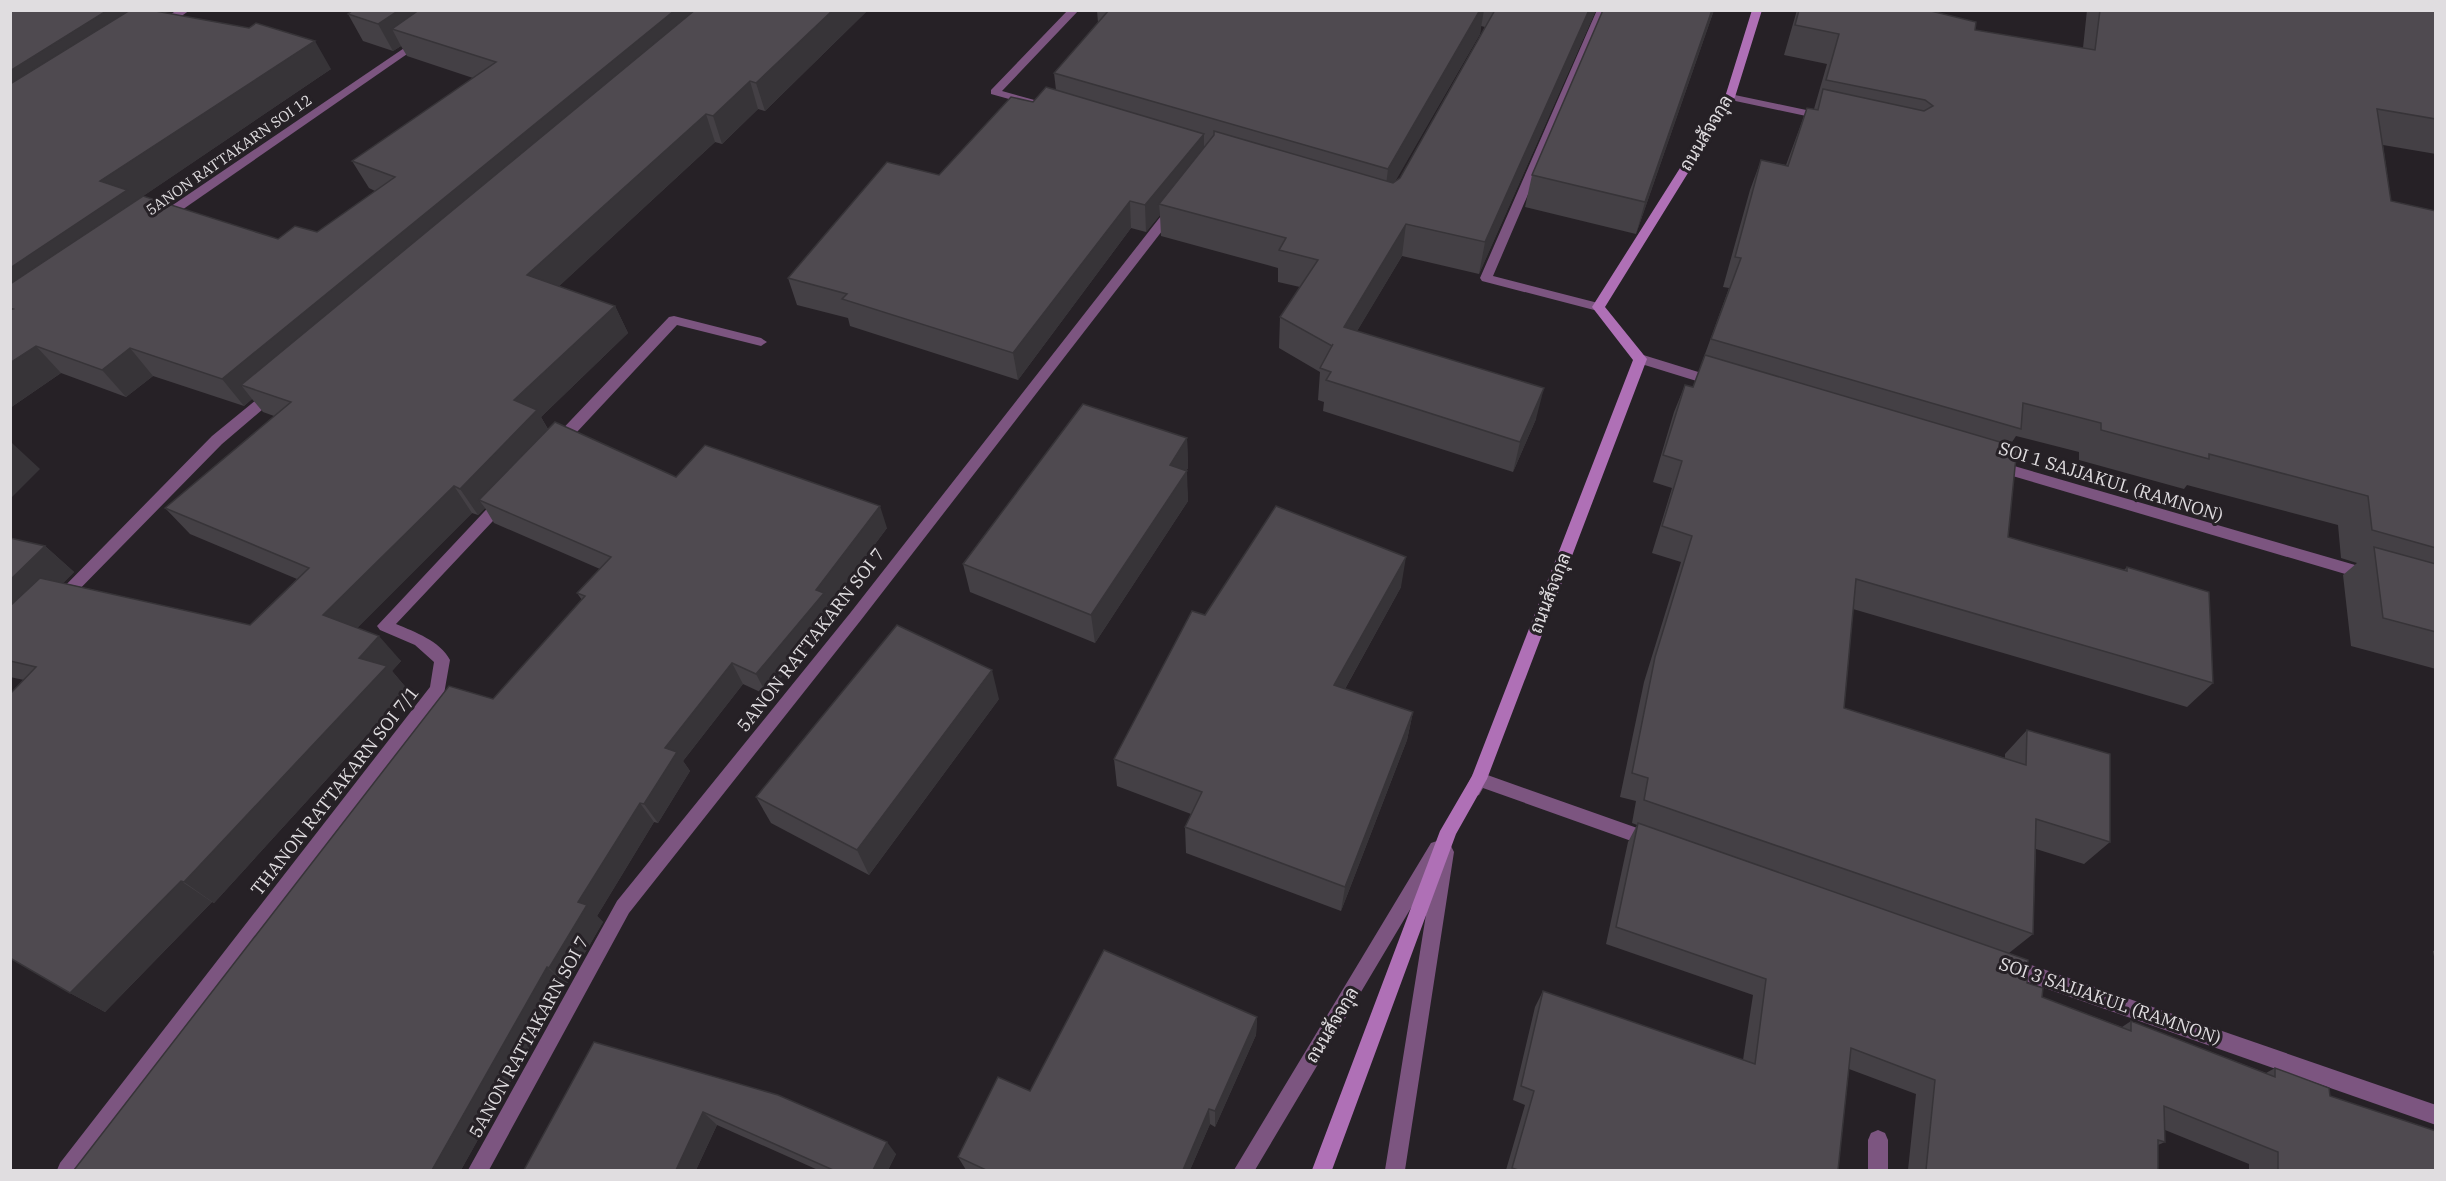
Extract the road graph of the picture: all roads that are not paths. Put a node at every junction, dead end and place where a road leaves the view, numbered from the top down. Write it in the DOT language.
graph roads {
  1 [pos="185,10"];
  2 [pos="1074,10"];
  3 [pos="1602,10"];
  4 [pos="1757,10"];
  5 [pos="156,29"];
  6 [pos="429,34"];
  7 [pos="1730,97"];
  8 [pos="1041,106"];
  9 [pos="1842,121"];
  10 [pos="1185,193"];
  11 [pos="148,228"];
  12 [pos="1598,307"];
  13 [pos="761,342"];
  14 [pos="1640,359"];
  15 [pos="281,386"];
  16 [pos="1731,387"];
  17 [pos="546,456"];
  18 [pos="1981,461"];
  19 [pos="513,490"];
  20 [pos="2379,577"];
  21 [pos="50,610"];
  22 [pos="1479,779"];
  23 [pos="1449,831"];
  24 [pos="1669,846"];
  25 [pos="1994,961"];
  26 [pos="2436,1115"];
  27 [pos="1878,1140"];
  28 [pos="67,1170"];
  29 [pos="478,1170"];
  30 [pos="1244,1170"];
  31 [pos="1322,1170"];
  32 [pos="1395,1170"];
  33 [pos="1878,1170"];
  1 -- 5 [label="street"];
  2 -- 8 [label="street"];
  3 -- 12 [label="street"];
  4 -- 7 [label="street, ถนนสัจจกุล"];
  6 -- 11 [label="street, 5ANON RATTAKARN SOI 12"];
  7 -- 9 [label="street"];
  7 -- 12 [label="street, ถนนสัจจกุล"];
  10 -- 29 [label="street, 5ANON RATTAKARN SOI 7"];
  12 -- 14 [label="street"];
  13 -- 17 [label="street"];
  14 -- 16 [label="street"];
  14 -- 22 [label="street, ถนนสัจจกุล"];
  15 -- 21 [label="street"];
  18 -- 20 [label="street, SOI 1 SAJJAKUL (RAMNON)"];
  19 -- 28 [label="street, THANON RATTAKARN SOI 7/1"];
  22 -- 23 [label="street, ถนนสัจจกุล"];
  22 -- 24 [label="street"];
  22 -- 30 [label="street, ถนนสัจจกุล"];
  23 -- 31 [label="street, ถนนสัจจกุล"];
  23 -- 32 [label="street"];
  25 -- 26 [label="street, SOI 3 SAJJAKUL (RAMNON)"];
  27 -- 33 [label="street"];
}
